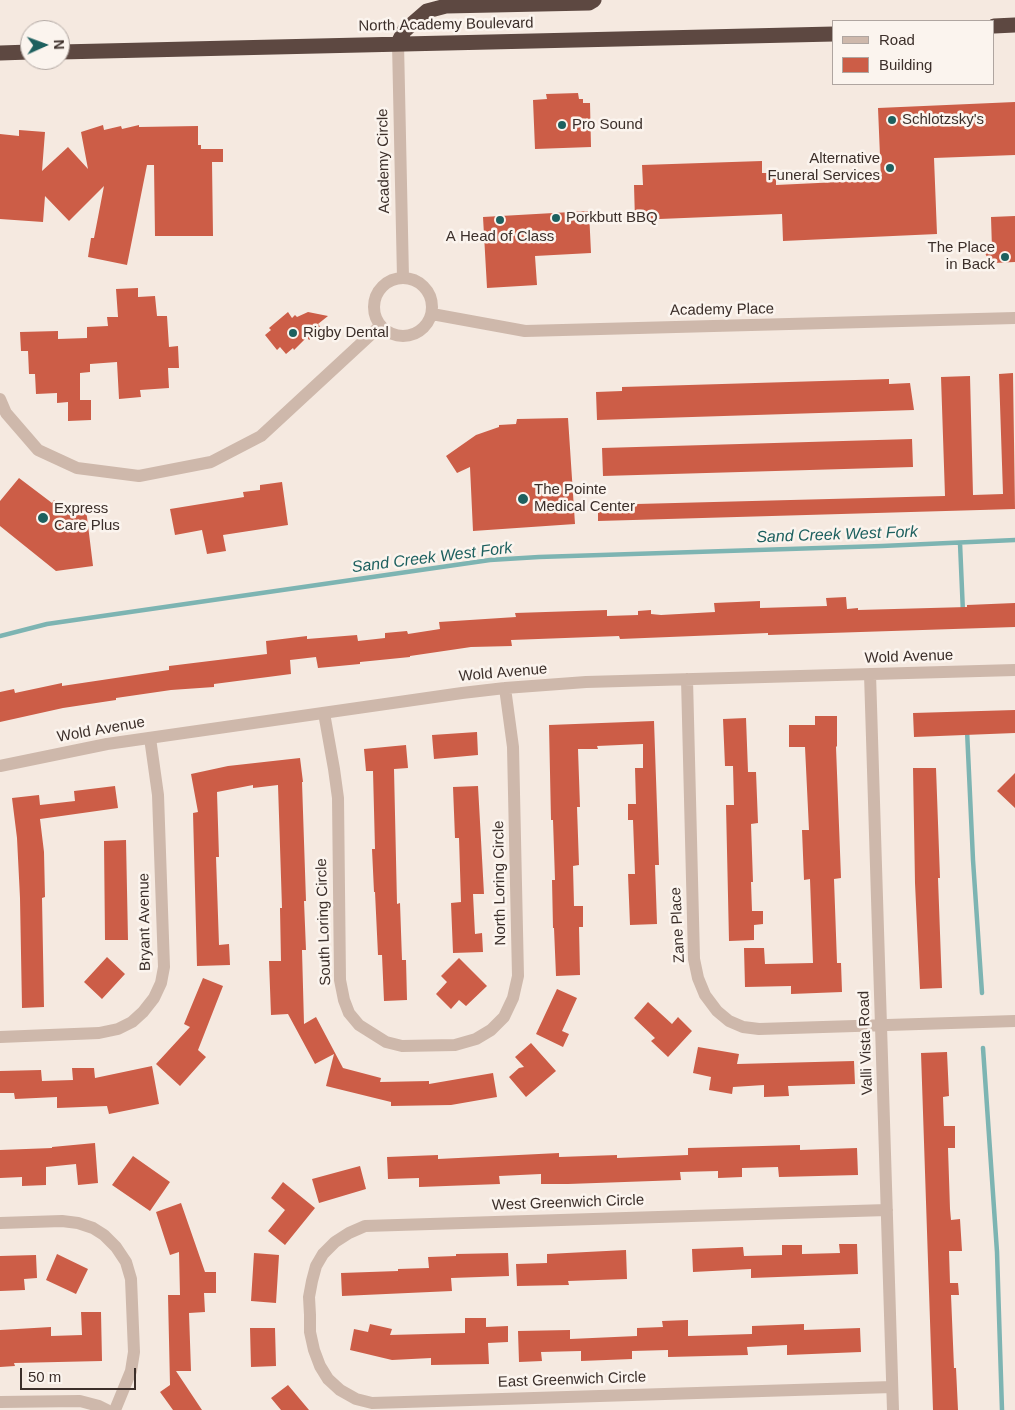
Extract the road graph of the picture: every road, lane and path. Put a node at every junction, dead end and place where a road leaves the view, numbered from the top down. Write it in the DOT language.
graph roads {
  1 [pos="594,0"];
  2 [pos="1015,25"];
  3 [pos="995,26"];
  4 [pos="832,34"];
  5 [pos="398,43"];
  6 [pos="20,52"];
  7 [pos="70,52"];
  8 [pos="0,53"];
  9 [pos="403,278"];
  10 [pos="432,314"];
  11 [pos="1015,318"];
  12 [pos="380,326"];
  13 [pos="0,399"];
  14 [pos="1015,670"];
  15 [pos="870,674"];
  16 [pos="687,679"];
  17 [pos="505,688"];
  18 [pos="324,713"];
  19 [pos="150,738"];
  20 [pos="0,766"];
  21 [pos="1015,1021"];
  22 [pos="882,1024"];
  23 [pos="0,1037"];
  24 [pos="455,1046"];
  25 [pos="887,1210"];
  26 [pos="0,1223"];
  27 [pos="310,1315"];
  28 [pos="892,1387"];
  29 [pos="0,1402"];
  30 [pos="107,1410"];
  31 [pos="115,1410"];
  32 [pos="893,1410"];
  1 -- 5 [label="highway"];
  2 -- 3 [label="highway"];
  4 -- 5 [label="highway, North Academy Boulevard"];
  5 -- 7 [label="highway, North Academy Boulevard"];
  5 -- 9 [label="street, Academy Circle"];
  6 -- 8 [label="highway"];
  9 -- 10 [label="street"];
  9 -- 12 [label="street"];
  10 -- 11 [label="street, Academy Place"];
  10 -- 12 [label="street"];
  12 -- 13 [label="street"];
  14 -- 15 [label="street, Wold Avenue"];
  15 -- 16 [label="street, Wold Avenue"];
  15 -- 22 [label="street, Valli Vista Road"];
  16 -- 17 [label="street, Wold Avenue"];
  16 -- 22 [label="street, Zane Place"];
  17 -- 18 [label="street, Wold Avenue"];
  17 -- 24 [label="street, North Loring Circle"];
  18 -- 19 [label="street, Wold Avenue"];
  18 -- 24 [label="street, South Loring Circle"];
  19 -- 20 [label="street, Wold Avenue"];
  19 -- 23 [label="street, Bryant Avenue"];
  21 -- 22 [label="street, Zane Place"];
  22 -- 25 [label="street, Valli Vista Road"];
  25 -- 27 [label="street, West Greenwich Circle"];
  25 -- 28 [label="street, Valli Vista Road"];
  26 -- 31 [label="street"];
  27 -- 28 [label="street, East Greenwich Circle"];
  28 -- 32 [label="street, Valli Vista Road"];
  29 -- 30 [label="street"];
}
